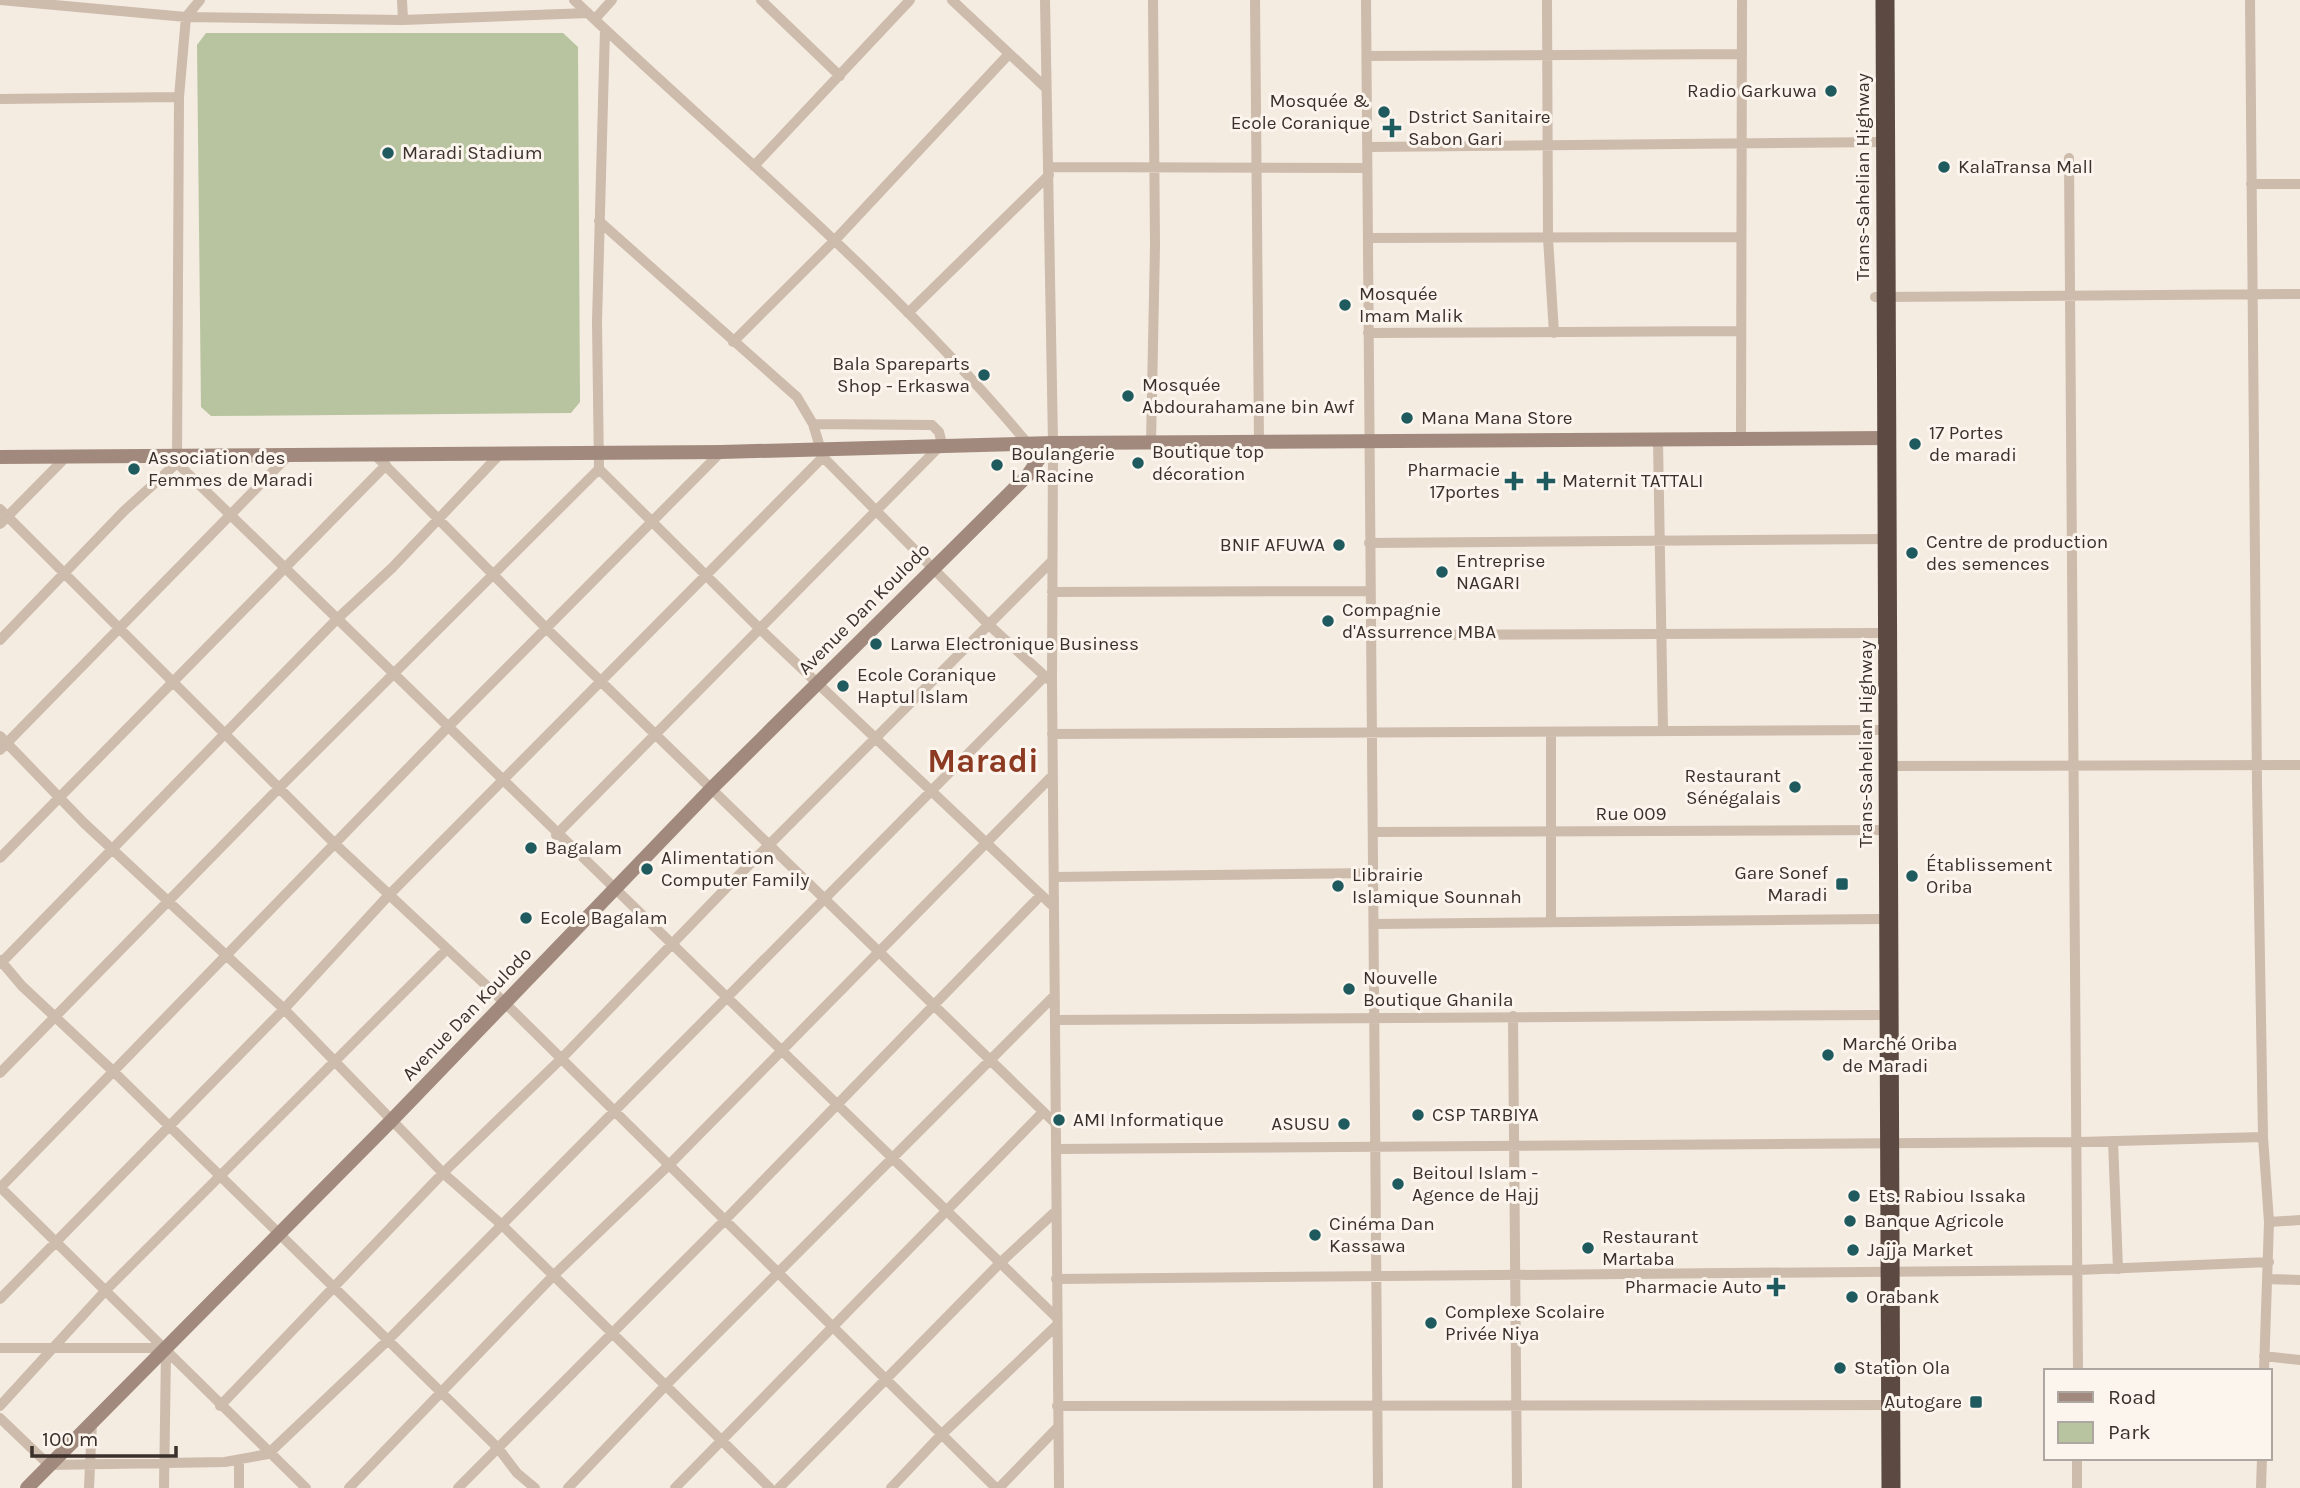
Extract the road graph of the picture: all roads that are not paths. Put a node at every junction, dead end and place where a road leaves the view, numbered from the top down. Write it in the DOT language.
graph roads {
  1 [pos="0,0"];
  2 [pos="200,0"];
  3 [pos="402,0"];
  4 [pos="574,0"];
  5 [pos="612,0"];
  6 [pos="761,0"];
  7 [pos="910,0"];
  8 [pos="952,0"];
  9 [pos="1045,0"];
  10 [pos="1153,0"];
  11 [pos="1255,0"];
  12 [pos="1366,0"];
  13 [pos="1547,0"];
  14 [pos="1742,0"];
  15 [pos="1872,0"];
  16 [pos="1885,0"];
  17 [pos="2249,0"];
  18 [pos="591,16"];
  19 [pos="186,17"];
  20 [pos="403,20"];
  21 [pos="605,29"];
  22 [pos="1742,54"];
  23 [pos="1008,55"];
  24 [pos="1548,55"];
  25 [pos="1367,56"];
  26 [pos="840,76"];
  27 [pos="1046,88"];
  28 [pos="179,97"];
  29 [pos="0,99"];
  30 [pos="1880,142"];
  31 [pos="1741,144"];
  32 [pos="1367,147"];
  33 [pos="1549,147"];
  34 [pos="2069,158"];
  35 [pos="754,166"];
  36 [pos="1155,166"];
  37 [pos="1256,167"];
  38 [pos="1367,168"];
  39 [pos="1049,171"];
  40 [pos="2251,184"];
  41 [pos="2300,184"];
  42 [pos="599,221"];
  43 [pos="1741,237"];
  44 [pos="1368,238"];
  45 [pos="1548,238"];
  46 [pos="836,239"];
  47 [pos="2070,294"];
  48 [pos="2253,294"];
  49 [pos="2300,294"];
  50 [pos="1881,297"];
  51 [pos="908,313"];
  52 [pos="1741,331"];
  53 [pos="1554,332"];
  54 [pos="1368,334"];
  55 [pos="733,342"];
  56 [pos="813,424"];
  57 [pos="1881,437"];
  58 [pos="1741,438"];
  59 [pos="1658,440"];
  60 [pos="1369,441"];
  61 [pos="1259,442"];
  62 [pos="1051,443"];
  63 [pos="1151,443"];
  64 [pos="942,444"];
  65 [pos="1028,444"];
  66 [pos="721,452"];
  67 [pos="822,452"];
  68 [pos="501,453"];
  69 [pos="597,453"];
  70 [pos="67,456"];
  71 [pos="288,456"];
  72 [pos="0,457"];
  73 [pos="178,460"];
  74 [pos="381,460"];
  75 [pos="599,469"];
  76 [pos="878,513"];
  77 [pos="3,516"];
  78 [pos="231,516"];
  79 [pos="440,519"];
  80 [pos="653,522"];
  81 [pos="1661,539"];
  82 [pos="1882,539"];
  83 [pos="1370,543"];
  84 [pos="1051,562"];
  85 [pos="286,566"];
  86 [pos="933,568"];
  87 [pos="64,572"];
  88 [pos="492,573"];
  89 [pos="706,575"];
  90 [pos="1370,591"];
  91 [pos="1052,592"];
  92 [pos="337,619"];
  93 [pos="989,625"];
  94 [pos="121,628"];
  95 [pos="759,628"];
  96 [pos="547,629"];
  97 [pos="1878,632"];
  98 [pos="1662,633"];
  99 [pos="1370,635"];
  100 [pos="0,640"];
  101 [pos="394,674"];
  102 [pos="1048,679"];
  103 [pos="172,680"];
  104 [pos="602,683"];
  105 [pos="817,684"];
  106 [pos="449,726"];
  107 [pos="1663,730"];
  108 [pos="1879,730"];
  109 [pos="655,733"];
  110 [pos="1371,733"];
  111 [pos="1551,733"];
  112 [pos="1052,734"];
  113 [pos="226,735"];
  114 [pos="874,739"];
  115 [pos="2,743"];
  116 [pos="2073,764"];
  117 [pos="2258,765"];
  118 [pos="2300,765"];
  119 [pos="1885,766"];
  120 [pos="1052,776"];
  121 [pos="503,781"];
  122 [pos="279,788"];
  123 [pos="712,788"];
  124 [pos="931,790"];
  125 [pos="60,797"];
  126 [pos="1885,830"];
  127 [pos="1373,832"];
  128 [pos="1549,832"];
  129 [pos="556,835"];
  130 [pos="987,843"];
  131 [pos="336,845"];
  132 [pos="769,845"];
  133 [pos="112,850"];
  134 [pos="0,858"];
  135 [pos="1373,873"];
  136 [pos="1054,877"];
  137 [pos="613,889"];
  138 [pos="1041,895"];
  139 [pos="388,896"];
  140 [pos="826,897"];
  141 [pos="169,901"];
  142 [pos="1054,907"];
  143 [pos="1880,919"];
  144 [pos="1551,920"];
  145 [pos="1374,923"];
  146 [pos="671,946"];
  147 [pos="446,950"];
  148 [pos="881,951"];
  149 [pos="228,957"];
  150 [pos="1,962"];
  151 [pos="1054,996"];
  152 [pos="726,998"];
  153 [pos="504,1002"];
  154 [pos="935,1004"];
  155 [pos="284,1009"];
  156 [pos="1880,1015"];
  157 [pos="1373,1016"];
  158 [pos="1513,1016"];
  159 [pos="55,1018"];
  160 [pos="1055,1020"];
  161 [pos="781,1050"];
  162 [pos="561,1059"];
  163 [pos="991,1059"];
  164 [pos="335,1062"];
  165 [pos="114,1072"];
  166 [pos="0,1073"];
  167 [pos="836,1105"];
  168 [pos="615,1111"];
  169 [pos="1043,1112"];
  170 [pos="391,1121"];
  171 [pos="1056,1124"];
  172 [pos="169,1127"];
  173 [pos="2263,1137"];
  174 [pos="2113,1141"];
  175 [pos="2078,1142"];
  176 [pos="1887,1143"];
  177 [pos="1375,1145"];
  178 [pos="1515,1146"];
  179 [pos="1056,1149"];
  180 [pos="891,1159"];
  181 [pos="669,1165"];
  182 [pos="443,1172"];
  183 [pos="219,1177"];
  184 [pos="0,1188"];
  185 [pos="946,1211"];
  186 [pos="1056,1211"];
  187 [pos="2300,1220"];
  188 [pos="724,1221"];
  189 [pos="2269,1222"];
  190 [pos="502,1225"];
  191 [pos="278,1234"];
  192 [pos="56,1241"];
  193 [pos="2269,1262"];
  194 [pos="1000,1263"];
  195 [pos="2118,1269"];
  196 [pos="2078,1270"];
  197 [pos="1887,1273"];
  198 [pos="777,1274"];
  199 [pos="553,1276"];
  200 [pos="1517,1276"];
  201 [pos="1376,1277"];
  202 [pos="1056,1279"];
  203 [pos="2268,1279"];
  204 [pos="2300,1280"];
  205 [pos="332,1287"];
  206 [pos="106,1290"];
  207 [pos="0,1299"];
  208 [pos="1056,1322"];
  209 [pos="831,1326"];
  210 [pos="611,1334"];
  211 [pos="387,1341"];
  212 [pos="0,1349"];
  213 [pos="54,1349"];
  214 [pos="164,1350"];
  215 [pos="2264,1356"];
  216 [pos="2300,1360"];
  217 [pos="2078,1369"];
  218 [pos="2264,1369"];
  219 [pos="886,1378"];
  220 [pos="666,1385"];
  221 [pos="441,1395"];
  222 [pos="1377,1405"];
  223 [pos="1886,1405"];
  224 [pos="0,1406"];
  225 [pos="220,1406"];
  226 [pos="1057,1406"];
  227 [pos="1517,1406"];
  228 [pos="0,1418"];
  229 [pos="92,1422"];
  230 [pos="1057,1428"];
  231 [pos="941,1435"];
  232 [pos="721,1441"];
  233 [pos="498,1448"];
  234 [pos="268,1454"];
  235 [pos="2077,1460"];
  236 [pos="2262,1460"];
  237 [pos="239,1461"];
  238 [pos="164,1463"];
  239 [pos="89,1464"];
  240 [pos="49,1465"];
  241 [pos="27,1488"];
  242 [pos="89,1488"];
  243 [pos="164,1488"];
  244 [pos="239,1488"];
  245 [pos="306,1488"];
  246 [pos="349,1488"];
  247 [pos="458,1488"];
  248 [pos="535,1488"];
  249 [pos="568,1488"];
  250 [pos="675,1488"];
  251 [pos="770,1488"];
  252 [pos="779,1488"];
  253 [pos="891,1488"];
  254 [pos="997,1488"];
  255 [pos="1059,1488"];
  256 [pos="1378,1488"];
  257 [pos="1517,1488"];
  258 [pos="1882,1488"];
  259 [pos="1891,1488"];
  260 [pos="2077,1488"];
  261 [pos="2261,1488"];
  1 -- 19 [label="street"];
  2 -- 19 [label="street"];
  3 -- 20 [label="street"];
  4 -- 18 [label="street"];
  5 -- 18 [label="street"];
  6 -- 26 [label="street"];
  7 -- 26 [label="street"];
  8 -- 23 [label="street"];
  9 -- 27 [label="street"];
  10 -- 36 [label="street"];
  11 -- 37 [label="street"];
  12 -- 25 [label="street"];
  13 -- 24 [label="street"];
  14 -- 22 [label="street"];
  15 -- 30 [label="highway, Trans-Sahelian Highway"];
  16 -- 30 [label="highway, Trans-Sahelian Highway"];
  17 -- 40 [label="street"];
  18 -- 20 [label="street"];
  18 -- 21 [label="street"];
  19 -- 20 [label="street"];
  19 -- 28 [label="street"];
  21 -- 35 [label="street"];
  21 -- 42 [label="street"];
  22 -- 24 [label="street"];
  22 -- 31 [label="street"];
  23 -- 27 [label="street"];
  23 -- 46 [label="street"];
  24 -- 25 [label="street"];
  24 -- 33 [label="street"];
  25 -- 32 [label="street"];
  26 -- 35 [label="street"];
  27 -- 39 [label="street"];
  28 -- 29 [label="street"];
  28 -- 73 [label="street"];
  30 -- 31 [label="street"];
  30 -- 50 [label="highway, Trans-Sahelian Highway"];
  31 -- 33 [label="street"];
  31 -- 43 [label="street"];
  32 -- 33 [label="street"];
  32 -- 38 [label="street"];
  33 -- 45 [label="street"];
  34 -- 47 [label="street"];
  35 -- 46 [label="street"];
  36 -- 37 [label="street"];
  36 -- 39 [label="street"];
  36 -- 63 [label="street"];
  37 -- 38 [label="street"];
  37 -- 61 [label="street"];
  38 -- 44 [label="street"];
  39 -- 51 [label="street"];
  39 -- 62 [label="street"];
  40 -- 41 [label="street"];
  40 -- 48 [label="street"];
  42 -- 55 [label="street"];
  42 -- 69 [label="street"];
  43 -- 45 [label="street"];
  43 -- 52 [label="street"];
  44 -- 45 [label="street"];
  44 -- 54 [label="street"];
  45 -- 53 [label="street"];
  46 -- 51 [label="street"];
  46 -- 55 [label="street"];
  47 -- 48 [label="street"];
  47 -- 50 [label="street"];
  47 -- 116 [label="street"];
  48 -- 49 [label="street"];
  48 -- 117 [label="street"];
  50 -- 57 [label="highway, Trans-Sahelian Highway"];
  51 -- 65 [label="street"];
  52 -- 53 [label="street"];
  52 -- 58 [label="street"];
  53 -- 54 [label="street"];
  54 -- 60 [label="street"];
  55 -- 56 [label="street"];
  56 -- 64 [label="street"];
  56 -- 67 [label="street"];
  57 -- 58 [label="street"];
  57 -- 82 [label="highway, Trans-Sahelian Highway"];
  58 -- 59 [label="street"];
  59 -- 60 [label="street"];
  59 -- 81 [label="street"];
  60 -- 61 [label="street"];
  60 -- 83 [label="street"];
  61 -- 63 [label="street"];
  62 -- 63 [label="street"];
  62 -- 65 [label="street"];
  62 -- 84 [label="street"];
  62 -- 86 [label="street, Avenue Dan Koulodo"];
  64 -- 65 [label="street"];
  64 -- 67 [label="street"];
  64 -- 76 [label="street"];
  66 -- 67 [label="street"];
  66 -- 69 [label="street"];
  66 -- 80 [label="street"];
  67 -- 76 [label="street"];
  67 -- 89 [label="street"];
  68 -- 69 [label="street"];
  68 -- 74 [label="street"];
  68 -- 79 [label="street"];
  69 -- 75 [label="street"];
  70 -- 72 [label="street"];
  70 -- 73 [label="street"];
  70 -- 77 [label="street"];
  71 -- 73 [label="street"];
  71 -- 74 [label="street"];
  71 -- 78 [label="street"];
  73 -- 78 [label="street"];
  73 -- 87 [label="street"];
  74 -- 79 [label="street"];
  74 -- 85 [label="street"];
  75 -- 80 [label="street"];
  75 -- 88 [label="street"];
  76 -- 86 [label="street"];
  76 -- 95 [label="street"];
  77 -- 87 [label="street"];
  78 -- 85 [label="street"];
  78 -- 94 [label="street"];
  79 -- 88 [label="street"];
  79 -- 92 [label="street"];
  80 -- 89 [label="street"];
  80 -- 96 [label="street"];
  81 -- 82 [label="street"];
  81 -- 83 [label="street"];
  81 -- 98 [label="street"];
  82 -- 97 [label="highway, Trans-Sahelian Highway"];
  82 -- 119 [label="highway, Trans-Sahelian Highway"];
  83 -- 90 [label="street"];
  84 -- 91 [label="street"];
  84 -- 93 [label="street"];
  85 -- 92 [label="street"];
  85 -- 103 [label="street"];
  86 -- 93 [label="street"];
  86 -- 105 [label="street, Avenue Dan Koulodo"];
  87 -- 94 [label="street"];
  87 -- 100 [label="street"];
  88 -- 96 [label="street"];
  88 -- 101 [label="street"];
  89 -- 95 [label="street"];
  89 -- 104 [label="street"];
  90 -- 91 [label="street"];
  90 -- 99 [label="street"];
  91 -- 102 [label="street"];
  92 -- 101 [label="street"];
  92 -- 113 [label="street"];
  93 -- 102 [label="street"];
  93 -- 114 [label="street"];
  94 -- 103 [label="street"];
  94 -- 115 [label="street"];
  95 -- 105 [label="street"];
  95 -- 109 [label="street"];
  96 -- 104 [label="street"];
  96 -- 106 [label="street"];
  97 -- 98 [label="street"];
  97 -- 108 [label="highway, Trans-Sahelian Highway"];
  98 -- 99 [label="street"];
  98 -- 107 [label="street"];
  99 -- 110 [label="street"];
  101 -- 106 [label="street"];
  101 -- 122 [label="street"];
  102 -- 112 [label="street"];
  102 -- 124 [label="street"];
  103 -- 113 [label="street"];
  103 -- 125 [label="street"];
  104 -- 109 [label="street"];
  104 -- 121 [label="street"];
  105 -- 114 [label="street"];
  105 -- 123 [label="street, Avenue Dan Koulodo"];
  106 -- 121 [label="street"];
  106 -- 131 [label="street"];
  107 -- 108 [label="street"];
  107 -- 111 [label="street"];
  108 -- 119 [label="highway, Trans-Sahelian Highway"];
  109 -- 123 [label="street"];
  109 -- 129 [label="street"];
  110 -- 111 [label="street"];
  110 -- 112 [label="street"];
  110 -- 127 [label="street"];
  111 -- 128 [label="street"];
  112 -- 120 [label="street"];
  113 -- 122 [label="street"];
  113 -- 133 [label="street"];
  114 -- 124 [label="street"];
  114 -- 132 [label="street"];
  115 -- 125 [label="street"];
  116 -- 117 [label="street"];
  116 -- 119 [label="street"];
  116 -- 175 [label="street"];
  117 -- 118 [label="street"];
  117 -- 173 [label="street"];
  119 -- 126 [label="highway, Trans-Sahelian Highway"];
  120 -- 130 [label="street"];
  120 -- 136 [label="street"];
  121 -- 129 [label="street"];
  121 -- 139 [label="street"];
  122 -- 131 [label="street"];
  122 -- 141 [label="street"];
  123 -- 132 [label="street"];
  123 -- 137 [label="street, Avenue Dan Koulodo"];
  124 -- 130 [label="street"];
  124 -- 140 [label="street"];
  125 -- 133 [label="street"];
  125 -- 134 [label="street"];
  126 -- 128 [label="street, Rue 009"];
  126 -- 143 [label="highway, Trans-Sahelian Highway"];
  126 -- 176 [label="highway, Trans-Sahelian Highway"];
  127 -- 128 [label="street, Rue 009"];
  127 -- 135 [label="street"];
  128 -- 144 [label="street"];
  129 -- 137 [label="street"];
  130 -- 138 [label="street"];
  130 -- 148 [label="street"];
  131 -- 139 [label="street"];
  131 -- 149 [label="street"];
  132 -- 140 [label="street"];
  132 -- 146 [label="street"];
  133 -- 141 [label="street"];
  133 -- 150 [label="street"];
  135 -- 136 [label="street"];
  135 -- 145 [label="street"];
  136 -- 142 [label="street"];
  137 -- 146 [label="street"];
  137 -- 153 [label="street, Avenue Dan Koulodo"];
  138 -- 142 [label="street"];
  138 -- 154 [label="street"];
  139 -- 147 [label="street"];
  139 -- 155 [label="street"];
  140 -- 148 [label="street"];
  140 -- 152 [label="street"];
  141 -- 149 [label="street"];
  141 -- 159 [label="street"];
  142 -- 151 [label="street"];
  143 -- 144 [label="street"];
  143 -- 156 [label="highway, Trans-Sahelian Highway"];
  144 -- 145 [label="street"];
  145 -- 157 [label="street"];
  146 -- 152 [label="street"];
  146 -- 162 [label="street"];
  147 -- 153 [label="street"];
  147 -- 164 [label="street"];
  148 -- 154 [label="street"];
  148 -- 161 [label="street"];
  149 -- 155 [label="street"];
  149 -- 165 [label="street"];
  150 -- 159 [label="street"];
  151 -- 160 [label="street"];
  151 -- 163 [label="street"];
  152 -- 161 [label="street"];
  152 -- 168 [label="street"];
  153 -- 162 [label="street"];
  153 -- 170 [label="street, Avenue Dan Koulodo"];
  154 -- 163 [label="street"];
  154 -- 167 [label="street"];
  155 -- 164 [label="street"];
  155 -- 172 [label="street"];
  156 -- 158 [label="street"];
  156 -- 176 [label="highway, Trans-Sahelian Highway"];
  157 -- 158 [label="street"];
  157 -- 160 [label="street"];
  157 -- 177 [label="street"];
  158 -- 178 [label="street"];
  159 -- 165 [label="street"];
  159 -- 166 [label="street"];
  160 -- 171 [label="street"];
  161 -- 167 [label="street"];
  161 -- 181 [label="street"];
  162 -- 168 [label="street"];
  162 -- 182 [label="street"];
  163 -- 169 [label="street"];
  163 -- 180 [label="street"];
  164 -- 170 [label="street"];
  164 -- 183 [label="street"];
  165 -- 172 [label="street"];
  165 -- 184 [label="street"];
  167 -- 180 [label="street"];
  167 -- 188 [label="street"];
  168 -- 181 [label="street"];
  168 -- 190 [label="street"];
  169 -- 171 [label="street"];
  169 -- 185 [label="street"];
  170 -- 182 [label="street"];
  170 -- 191 [label="street, Avenue Dan Koulodo"];
  171 -- 179 [label="street"];
  172 -- 183 [label="street"];
  172 -- 192 [label="street"];
  173 -- 174 [label="street"];
  173 -- 189 [label="street"];
  174 -- 175 [label="street"];
  174 -- 195 [label="street"];
  175 -- 176 [label="street"];
  175 -- 196 [label="street"];
  176 -- 178 [label="street"];
  176 -- 197 [label="highway, Trans-Sahelian Highway"];
  177 -- 178 [label="street"];
  177 -- 179 [label="street"];
  177 -- 201 [label="street"];
  178 -- 200 [label="street"];
  179 -- 186 [label="street"];
  180 -- 185 [label="street"];
  180 -- 198 [label="street"];
  181 -- 188 [label="street"];
  181 -- 199 [label="street"];
  182 -- 190 [label="street"];
  182 -- 205 [label="street"];
  183 -- 191 [label="street"];
  183 -- 206 [label="street"];
  184 -- 192 [label="street"];
  185 -- 194 [label="street"];
  185 -- 209 [label="street"];
  186 -- 194 [label="street"];
  186 -- 202 [label="street"];
  187 -- 189 [label="street"];
  188 -- 198 [label="street"];
  188 -- 210 [label="street"];
  189 -- 193 [label="street"];
  190 -- 199 [label="street"];
  190 -- 211 [label="street"];
  191 -- 205 [label="street"];
  191 -- 214 [label="street, Avenue Dan Koulodo"];
  192 -- 206 [label="street"];
  192 -- 207 [label="street"];
  193 -- 195 [label="street"];
  193 -- 203 [label="street"];
  194 -- 208 [label="street"];
  194 -- 219 [label="street"];
  195 -- 196 [label="street"];
  196 -- 197 [label="street"];
  196 -- 217 [label="street"];
  197 -- 200 [label="street"];
  197 -- 223 [label="highway, Trans-Sahelian Highway"];
  198 -- 209 [label="street"];
  198 -- 220 [label="street"];
  199 -- 210 [label="street"];
  199 -- 221 [label="street"];
  200 -- 201 [label="street"];
  200 -- 227 [label="street"];
  201 -- 202 [label="street"];
  201 -- 222 [label="street"];
  202 -- 208 [label="street"];
  203 -- 204 [label="street"];
  203 -- 215 [label="street"];
  205 -- 211 [label="street"];
  205 -- 225 [label="street"];
  206 -- 213 [label="street"];
  206 -- 214 [label="street"];
  208 -- 226 [label="street"];
  208 -- 231 [label="street"];
  209 -- 219 [label="street"];
  209 -- 232 [label="street"];
  210 -- 220 [label="street"];
  210 -- 233 [label="street"];
  211 -- 221 [label="street"];
  211 -- 234 [label="street"];
  212 -- 213 [label="street"];
  213 -- 214 [label="street"];
  213 -- 224 [label="street"];
  214 -- 225 [label="street"];
  214 -- 229 [label="street, Avenue Dan Koulodo"];
  214 -- 238 [label="street"];
  215 -- 216 [label="street"];
  215 -- 218 [label="street"];
  219 -- 231 [label="street"];
  219 -- 252 [label="street"];
  220 -- 232 [label="street"];
  220 -- 249 [label="street"];
  221 -- 233 [label="street"];
  221 -- 246 [label="street"];
  222 -- 226 [label="street"];
  222 -- 227 [label="street"];
  222 -- 256 [label="street"];
  223 -- 227 [label="street"];
  223 -- 258 [label="highway, Trans-Sahelian Highway"];
  223 -- 259 [label="highway, Trans-Sahelian Highway"];
  225 -- 234 [label="street"];
  226 -- 230 [label="street"];
  227 -- 257 [label="street"];
  228 -- 240 [label="street"];
  229 -- 239 [label="street"];
  229 -- 240 [label="street, Avenue Dan Koulodo"];
  230 -- 254 [label="street"];
  230 -- 255 [label="street"];
  231 -- 253 [label="street"];
  231 -- 254 [label="street"];
  232 -- 250 [label="street"];
  232 -- 251 [label="street"];
  233 -- 247 [label="street"];
  233 -- 248 [label="street"];
  234 -- 237 [label="street"];
  234 -- 245 [label="street"];
  235 -- 260 [label="street"];
  236 -- 261 [label="street"];
  237 -- 238 [label="street"];
  237 -- 244 [label="street"];
  238 -- 239 [label="street"];
  238 -- 243 [label="street"];
  239 -- 240 [label="street"];
  239 -- 242 [label="street"];
  240 -- 241 [label="street, Avenue Dan Koulodo"];
}
